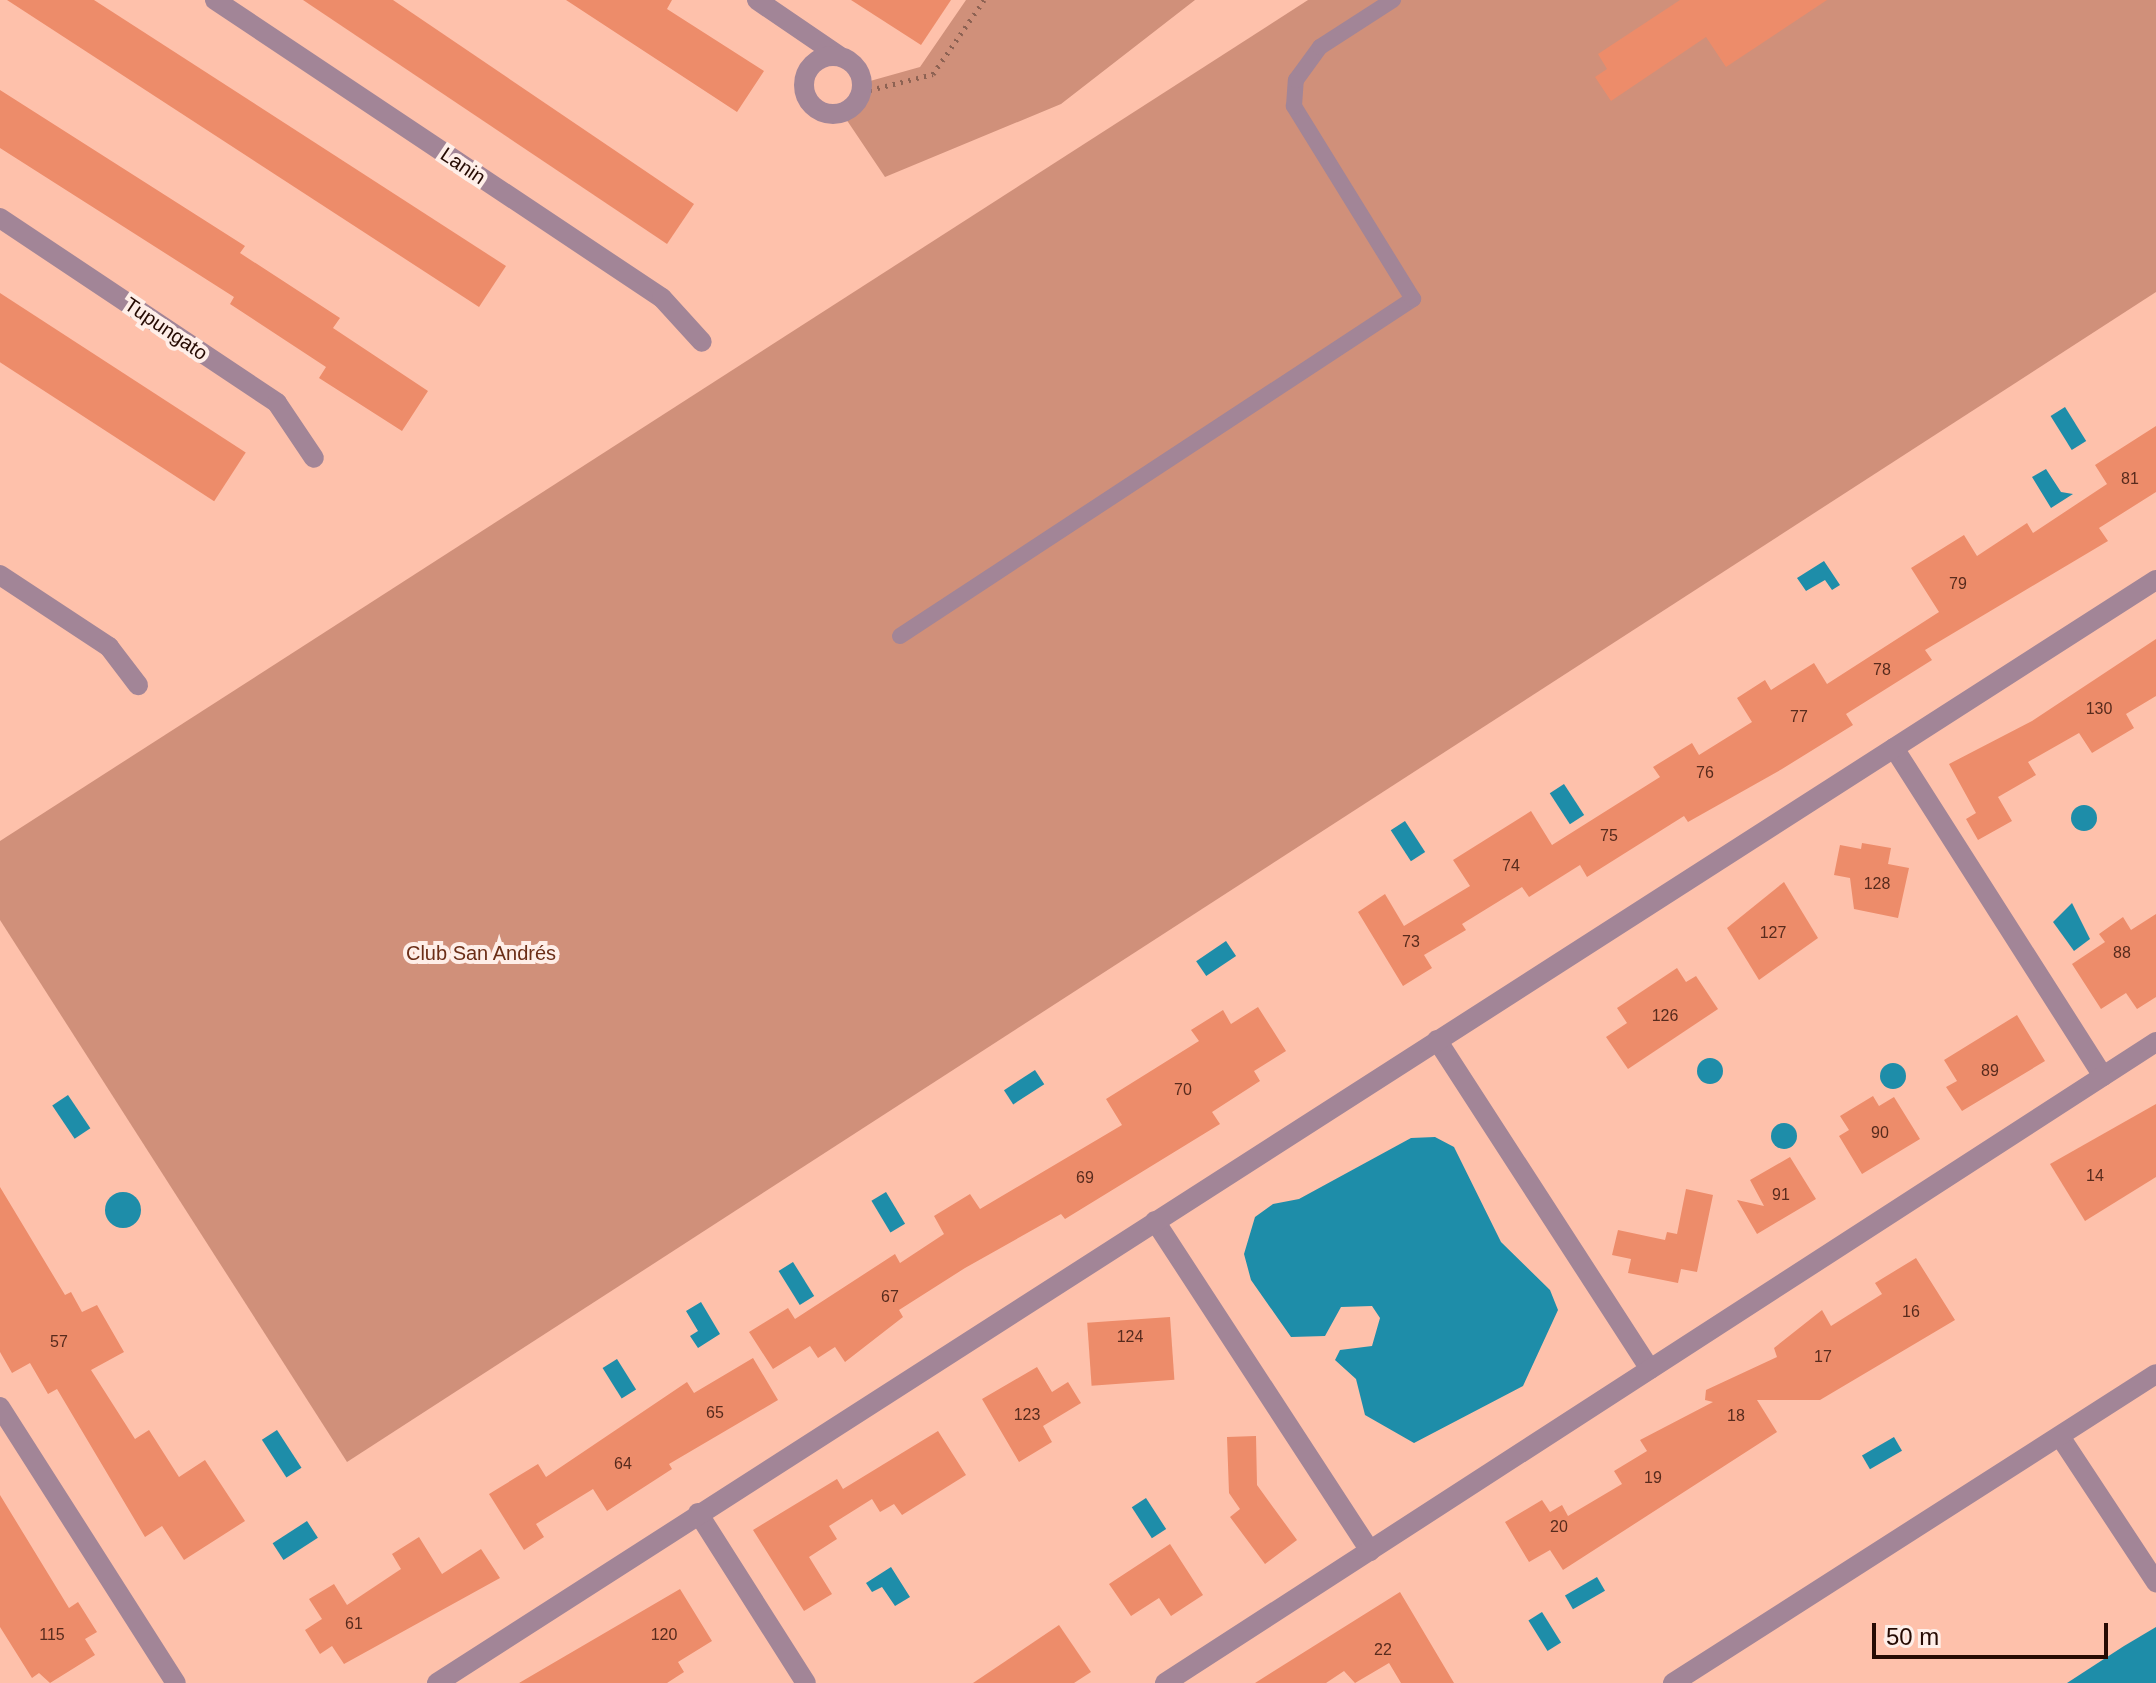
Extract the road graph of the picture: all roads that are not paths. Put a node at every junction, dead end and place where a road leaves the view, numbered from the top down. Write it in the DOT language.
graph roads {
  1 [pos="215,0"];
  2 [pos="757,0"];
  3 [pos="1393,0"];
  4 [pos="804,31"];
  5 [pos="839,56"];
  6 [pos="807,72"];
  7 [pos="0,218"];
  8 [pos="702,342"];
  9 [pos="314,458"];
  10 [pos="0,575"];
  11 [pos="2156,580"];
  12 [pos="900,636"];
  13 [pos="138,685"];
  14 [pos="1894,748"];
  15 [pos="1437,1040"];
  16 [pos="2156,1042"];
  17 [pos="2103,1076"];
  18 [pos="1155,1221"];
  19 [pos="1650,1369"];
  20 [pos="2156,1374"];
  21 [pos="0,1407"];
  22 [pos="2061,1438"];
  23 [pos="698,1513"];
  24 [pos="1370,1551"];
  25 [pos="2156,1582"];
  26 [pos="176,1683"];
  27 [pos="437,1683"];
  28 [pos="806,1683"];
  29 [pos="1165,1683"];
  30 [pos="1673,1683"];
  1 -- 8 [label="street, Lanin"];
  2 -- 4 [label="street"];
  3 -- 12 [label="lane"];
  4 -- 5 [label="street"];
  4 -- 6 [label="street"];
  5 -- 6 [label="street"];
  5 -- 6 [label="street"];
  7 -- 9 [label="street, Tupungato"];
  10 -- 13 [label="street"];
  11 -- 14 [label="street"];
  14 -- 15 [label="street"];
  14 -- 17 [label="street"];
  15 -- 18 [label="street"];
  15 -- 19 [label="street"];
  16 -- 17 [label="street"];
  17 -- 19 [label="street"];
  18 -- 23 [label="street"];
  18 -- 24 [label="street"];
  19 -- 24 [label="street"];
  20 -- 22 [label="street"];
  21 -- 26 [label="street"];
  22 -- 25 [label="street"];
  22 -- 30 [label="street"];
  23 -- 27 [label="street"];
  23 -- 28 [label="street"];
  24 -- 29 [label="street"];
}
